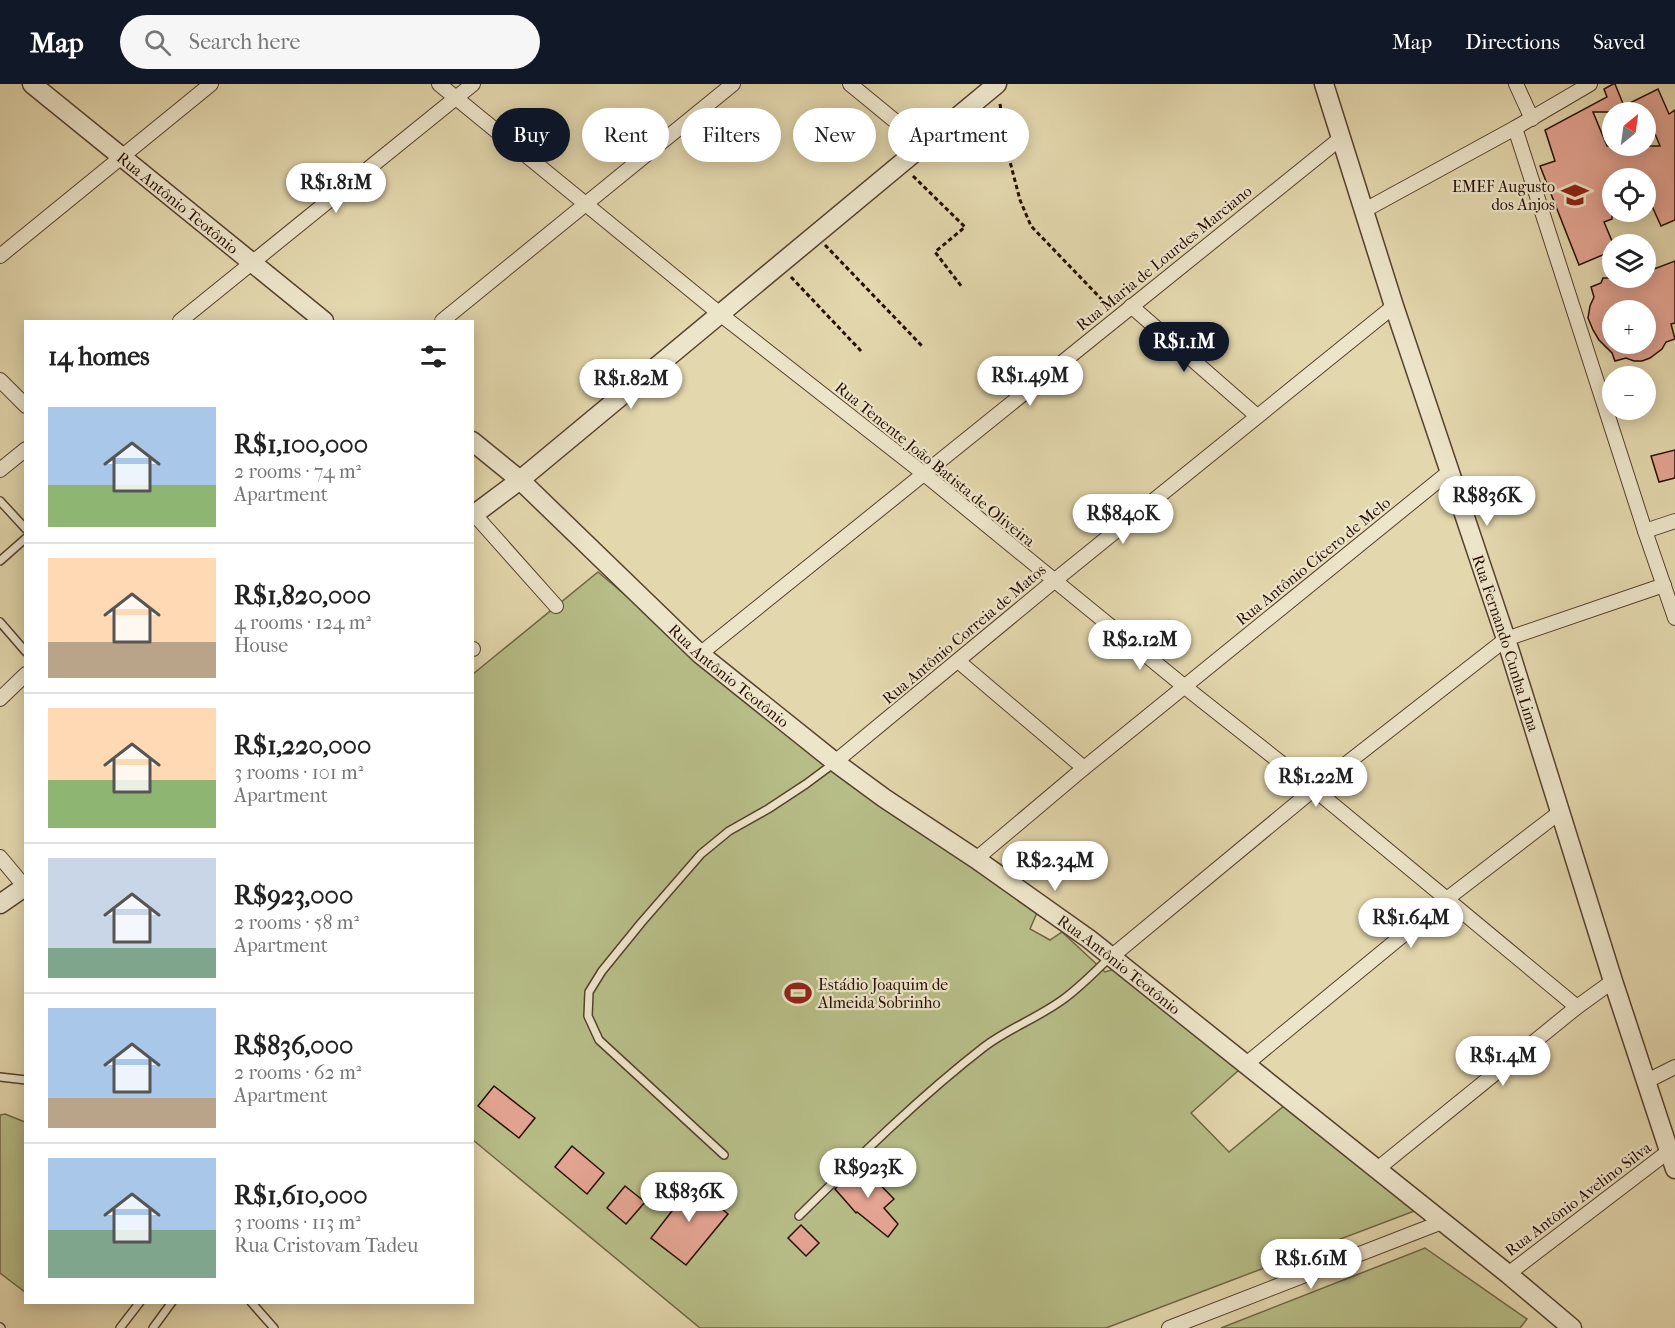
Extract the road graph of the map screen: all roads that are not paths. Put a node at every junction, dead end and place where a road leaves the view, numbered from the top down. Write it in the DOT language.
graph roads {
  1 [pos="32,84"];
  2 [pos="211,84"];
  3 [pos="439,84"];
  4 [pos="473,84"];
  5 [pos="733,84"];
  6 [pos="850,84"];
  7 [pos="997,84"];
  8 [pos="1324,84"];
  9 [pos="1516,84"];
  10 [pos="1590,84"];
  11 [pos="456,98"];
  12 [pos="967,108"];
  13 [pos="888,115"];
  14 [pos="1532,118"];
  15 [pos="1515,128"];
  16 [pos="1341,138"];
  17 [pos="121,157"];
  18 [pos="903,162"];
  19 [pos="585,204"];
  20 [pos="1365,210"];
  21 [pos="0,256"];
  22 [pos="251,262"];
  23 [pos="1131,306"];
  24 [pos="1394,306"];
  25 [pos="720,314"];
  26 [pos="181,320"];
  27 [pos="323,320"];
  28 [pos="443,320"];
  29 [pos="0,380"];
  30 [pos="24,404"];
  31 [pos="1257,416"];
  32 [pos="474,443"];
  33 [pos="24,451"];
  34 [pos="0,470"];
  35 [pos="1449,472"];
  36 [pos="923,473"];
  37 [pos="520,480"];
  38 [pos="0,501"];
  39 [pos="474,514"];
  40 [pos="474,516"];
  41 [pos="1675,521"];
  42 [pos="24,527"];
  43 [pos="1645,531"];
  44 [pos="24,540"];
  45 [pos="0,561"];
  46 [pos="1054,581"];
  47 [pos="1664,585"];
  48 [pos="556,606"];
  49 [pos="1675,618"];
  50 [pos="0,622"];
  51 [pos="1506,639"];
  52 [pos="24,650"];
  53 [pos="700,654"];
  54 [pos="958,661"];
  55 [pos="24,676"];
  56 [pos="1185,687"];
  57 [pos="0,699"];
  58 [pos="835,762"];
  59 [pos="1084,768"];
  60 [pos="1314,789"];
  61 [pos="1560,812"];
  62 [pos="0,856"];
  63 [pos="976,859"];
  64 [pos="24,886"];
  65 [pos="24,888"];
  66 [pos="1448,898"];
  67 [pos="0,904"];
  68 [pos="1111,957"];
  69 [pos="1613,981"];
  70 [pos="1577,1006"];
  71 [pos="1245,1065"];
  72 [pos="1675,1066"];
  73 [pos="0,1077"];
  74 [pos="24,1080"];
  75 [pos="1647,1081"];
  76 [pos="1669,1151"];
  77 [pos="724,1155"];
  78 [pos="1675,1169"];
  79 [pos="1376,1170"];
  80 [pos="799,1216"];
  81 [pos="1442,1222"];
  82 [pos="1508,1274"];
  83 [pos="138,1304"];
  84 [pos="171,1304"];
  85 [pos="253,1304"];
  86 [pos="120,1328"];
  87 [pos="153,1328"];
  88 [pos="274,1328"];
  89 [pos="1169,1328"];
  90 [pos="1572,1328"];
  1 -- 17 [label="street, Rua Antônio Teotônio"];
  2 -- 17 [label="street"];
  3 -- 11 [label="street, Rua Tenente João Batista de Oliveira"];
  4 -- 11 [label="street"];
  5 -- 19 [label="street"];
  6 -- 13 [label="street"];
  7 -- 12 [label="street"];
  8 -- 16 [label="street, Rua Fernando Cunha Lima"];
  9 -- 14 [label="street"];
  10 -- 14 [label="street"];
  11 -- 19 [label="street, Rua Tenente João Batista de Oliveira"];
  11 -- 22 [label="street"];
  14 -- 15 [label="street"];
  15 -- 20 [label="street"];
  15 -- 43 [label="street"];
  16 -- 20 [label="street, Rua Fernando Cunha Lima"];
  16 -- 23 [label="street, Rua Maria de Lourdes Marciano"];
  17 -- 21 [label="street"];
  17 -- 22 [label="street, Rua Antônio Teotônio"];
  18 -- 25 [label="street"];
  19 -- 25 [label="street, Rua Tenente João Batista de Oliveira"];
  19 -- 28 [label="street"];
  20 -- 24 [label="street, Rua Fernando Cunha Lima"];
  22 -- 26 [label="street"];
  22 -- 27 [label="street, Rua Antônio Teotônio"];
  23 -- 31 [label="street"];
  23 -- 36 [label="street, Rua Maria de Lourdes Marciano"];
  24 -- 31 [label="street, Rua Antônio Correia de Matos"];
  24 -- 35 [label="street, Rua Fernando Cunha Lima"];
  25 -- 36 [label="street, Rua Tenente João Batista de Oliveira"];
  25 -- 37 [label="street"];
  29 -- 30 [label="street"];
  31 -- 46 [label="street, Rua Antônio Correia de Matos"];
  32 -- 37 [label="street, Rua Antônio Teotônio"];
  33 -- 34 [label="street"];
  35 -- 51 [label="street, Rua Fernando Cunha Lima"];
  35 -- 56 [label="street, Rua Antônio Cícero de Melo"];
  36 -- 46 [label="street, Rua Tenente João Batista de Oliveira"];
  36 -- 53 [label="street, Rua Maria de Lourdes Marciano"];
  37 -- 39 [label="street"];
  37 -- 53 [label="street, Rua Antônio Teotônio"];
  38 -- 42 [label="lane"];
  40 -- 48 [label="street"];
  41 -- 43 [label="street"];
  43 -- 47 [label="street"];
  44 -- 45 [label="lane"];
  46 -- 54 [label="street, Rua Antônio Correia de Matos"];
  46 -- 56 [label="street, Rua Tenente João Batista de Oliveira"];
  47 -- 49 [label="street"];
  47 -- 51 [label="street"];
  50 -- 52 [label="lane"];
  51 -- 60 [label="street"];
  51 -- 61 [label="street, Rua Fernando Cunha Lima"];
  53 -- 58 [label="street, Rua Antônio Teotônio"];
  54 -- 58 [label="street, Rua Antônio Correia de Matos"];
  54 -- 59 [label="street"];
  55 -- 57 [label="street"];
  56 -- 59 [label="street, Rua Antônio Cícero de Melo"];
  56 -- 60 [label="street, Rua Tenente João Batista de Oliveira"];
  58 -- 63 [label="street, Rua Antônio Teotônio"];
  58 -- 77 [label="lane"];
  59 -- 63 [label="street, Rua Antônio Cícero de Melo"];
  60 -- 66 [label="street, Rua Tenente João Batista de Oliveira"];
  60 -- 68 [label="street"];
  61 -- 66 [label="street"];
  61 -- 69 [label="street, Rua Fernando Cunha Lima"];
  62 -- 64 [label="street"];
  63 -- 68 [label="street, Rua Antônio Teotônio"];
  65 -- 67 [label="street"];
  66 -- 70 [label="street, Rua Tenente João Batista de Oliveira"];
  66 -- 71 [label="street"];
  68 -- 71 [label="street, Rua Antônio Teotônio"];
  68 -- 80 [label="lane"];
  69 -- 70 [label="street"];
  69 -- 75 [label="street, Rua Fernando Cunha Lima"];
  70 -- 79 [label="street"];
  71 -- 79 [label="street, Rua Antônio Teotônio"];
  72 -- 75 [label="street"];
  73 -- 74 [label="lane"];
  75 -- 76 [label="street, Rua Fernando Cunha Lima"];
  76 -- 78 [label="street, Rua Fernando Cunha Lima"];
  76 -- 82 [label="street, Rua Antônio Avelino Silva"];
  79 -- 81 [label="street, Rua Antônio Teotônio"];
  81 -- 82 [label="street, Rua Antônio Teotônio"];
  81 -- 89 [label="street"];
  82 -- 90 [label="street, Rua Antônio Teotônio"];
  83 -- 86 [label="lane"];
  84 -- 87 [label="lane"];
  85 -- 88 [label="lane"];
}
